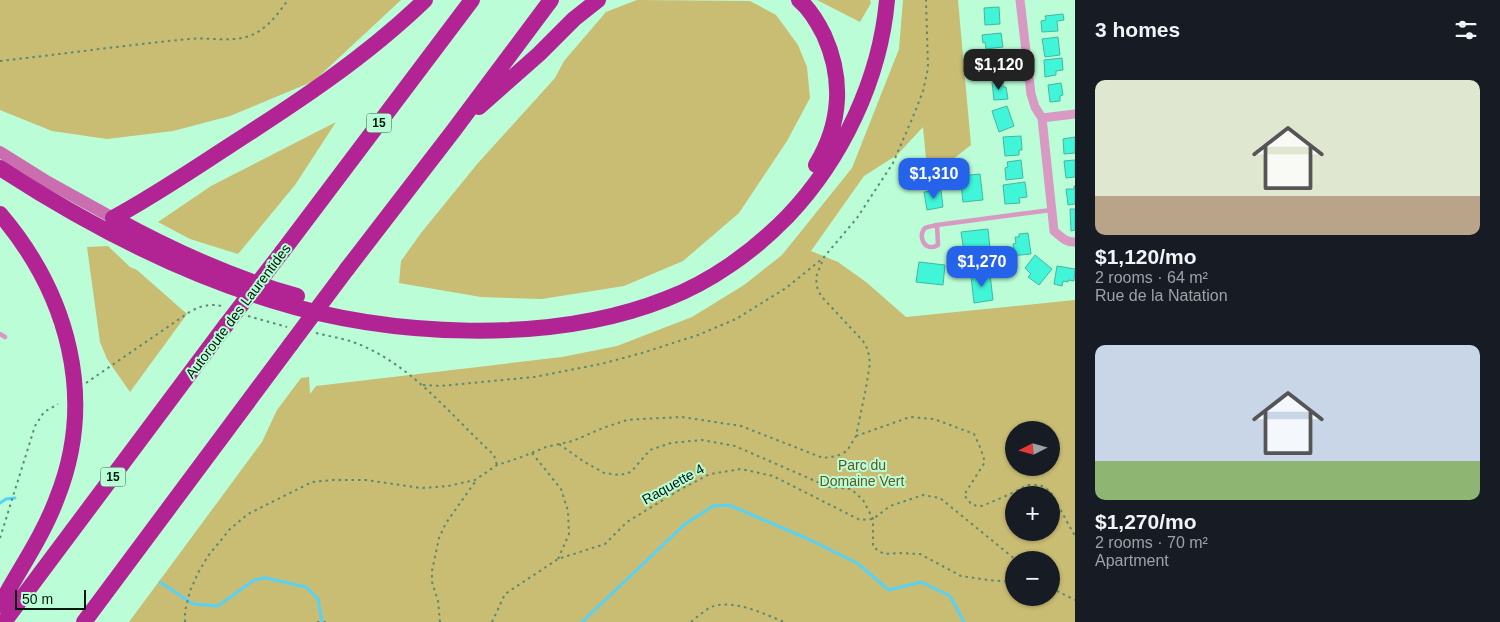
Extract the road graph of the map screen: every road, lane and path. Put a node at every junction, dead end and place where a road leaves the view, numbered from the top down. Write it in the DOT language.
graph roads {
  1 [pos="288,0"];
  2 [pos="425,0"];
  3 [pos="472,0"];
  4 [pos="551,0"];
  5 [pos="598,0"];
  6 [pos="799,0"];
  7 [pos="887,0"];
  8 [pos="926,0"];
  9 [pos="1020,0"];
  10 [pos="0,61"];
  11 [pos="1075,114"];
  12 [pos="1042,118"];
  13 [pos="454,130"];
  14 [pos="0,152"];
  15 [pos="0,168"];
  16 [pos="1051,210"];
  17 [pos="0,214"];
  18 [pos="113,218"];
  19 [pos="938,225"];
  20 [pos="1075,242"];
  21 [pos="824,257"];
  22 [pos="230,309"];
  23 [pos="246,315"];
  24 [pos="311,332"];
  25 [pos="292,336"];
  26 [pos="85,384"];
  27 [pos="421,385"];
  28 [pos="58,404"];
  29 [pos="856,436"];
  30 [pos="559,444"];
  31 [pos="532,453"];
  32 [pos="497,464"];
  33 [pos="475,480"];
  34 [pos="873,519"];
  35 [pos="1075,536"];
  36 [pos="0,538"];
  37 [pos="1005,551"];
  38 [pos="558,559"];
  39 [pos="1005,581"];
  40 [pos="1060,592"];
  41 [pos="1075,600"];
  42 [pos="0,605"];
  43 [pos="4,622"];
  44 [pos="84,622"];
  45 [pos="185,622"];
  46 [pos="317,622"];
  47 [pos="329,622"];
  48 [pos="440,622"];
  49 [pos="492,622"];
  50 [pos="691,622"];
  51 [pos="784,622"];
  1 -- 10 [label="path"];
  2 -- 18 [label="highway"];
  3 -- 43 [label="highway, Autoroute des Laurentides / 15, bridge"];
  4 -- 13 [label="highway"];
  5 -- 13 [label="highway"];
  6 -- 18 [label="highway"];
  7 -- 15 [label="highway"];
  8 -- 21 [label="path"];
  9 -- 12 [label="street"];
  11 -- 12 [label="street"];
  12 -- 16 [label="street"];
  13 -- 25 [label="highway, bridge"];
  14 -- 18 [label="main road"];
  16 -- 19 [label="lane"];
  16 -- 20 [label="street"];
  17 -- 42 [label="highway"];
  19 -- 19 [label="lane"];
  21 -- 27 [label="path"];
  21 -- 29 [label="path"];
  22 -- 26 [label="path"];
  23 -- 25 [label="path"];
  24 -- 27 [label="path"];
  25 -- 44 [label="highway"];
  27 -- 32 [label="path"];
  28 -- 36 [label="path"];
  29 -- 30 [label="path"];
  29 -- 35 [label="path"];
  30 -- 31 [label="path"];
  30 -- 34 [label="path"];
  31 -- 32 [label="path"];
  31 -- 38 [label="path"];
  32 -- 33 [label="path"];
  33 -- 45 [label="path"];
  33 -- 48 [label="path"];
  34 -- 37 [label="path"];
  34 -- 38 [label="path, Raquette 4"];
  34 -- 39 [label="path"];
  38 -- 49 [label="path, Raquette 4"];
  40 -- 41 [label="path"];
  46 -- 47 [label="path"];
  50 -- 51 [label="path"];
}
